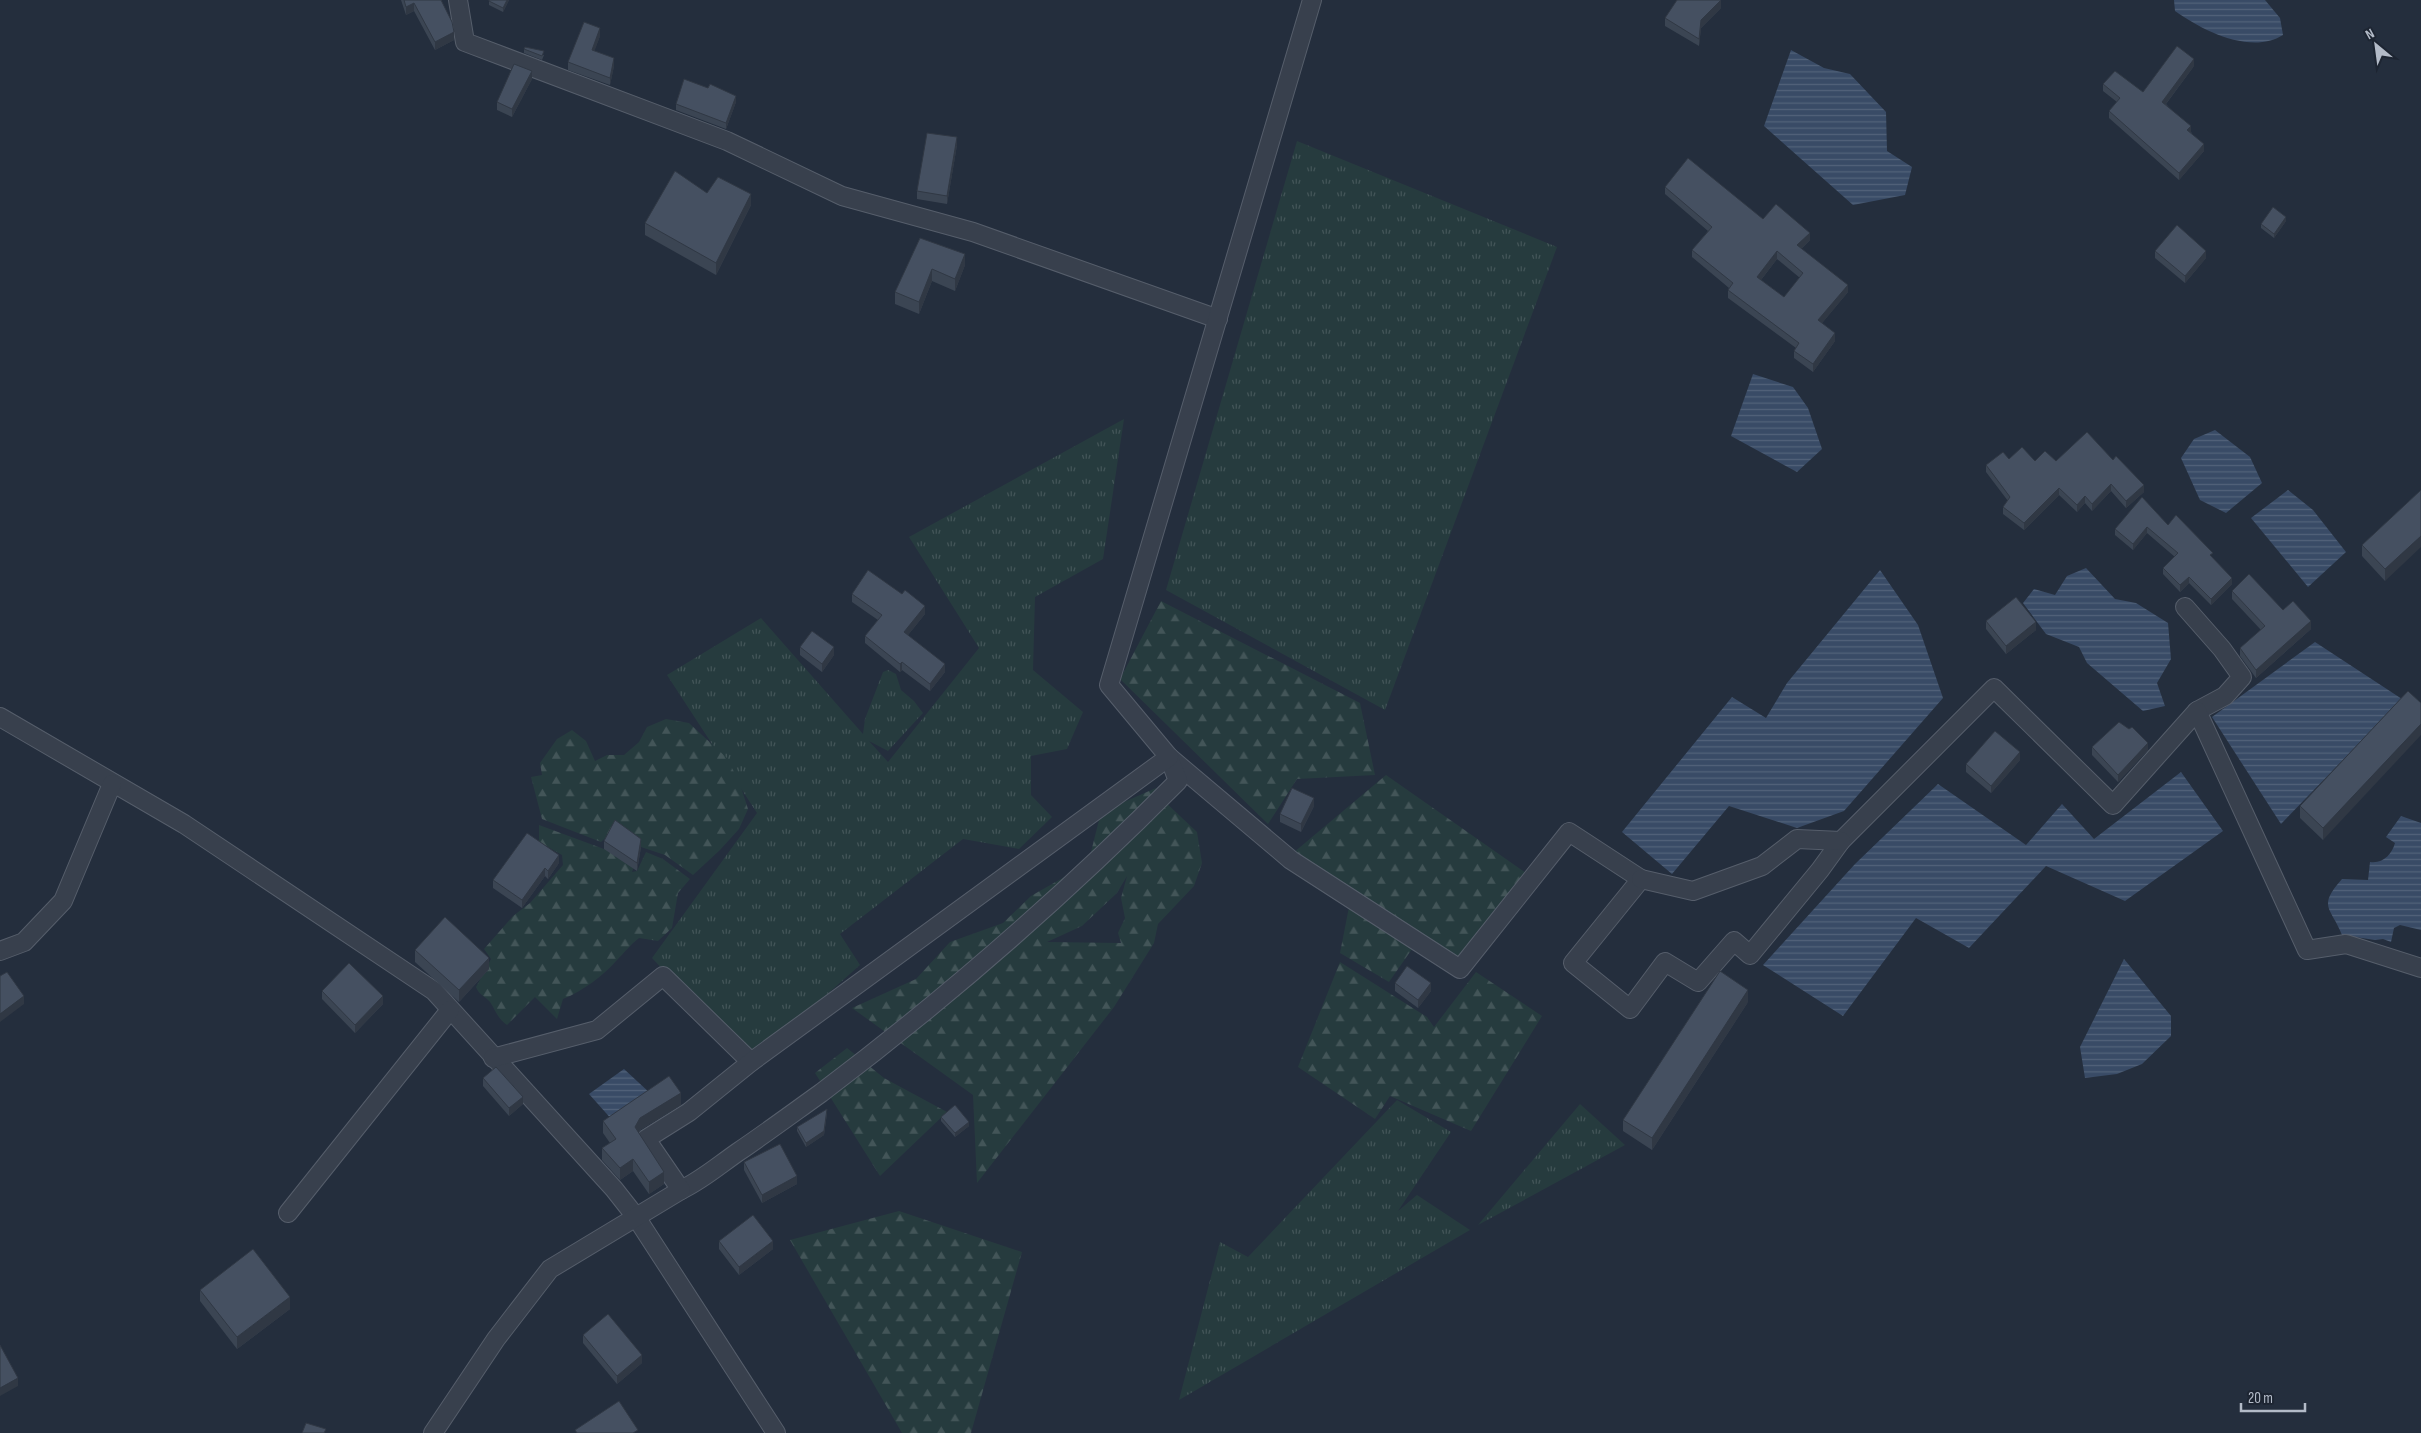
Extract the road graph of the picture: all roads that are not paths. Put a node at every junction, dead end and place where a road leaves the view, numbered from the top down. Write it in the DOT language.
graph roads {
  1 [pos="458,0"];
  2 [pos="1312,0"];
  3 [pos="1218,319"];
  4 [pos="2185,607"];
  5 [pos="2197,712"];
  6 [pos="0,717"];
  7 [pos="1169,757"];
  8 [pos="112,784"];
  9 [pos="1841,841"];
  10 [pos="1641,879"];
  11 [pos="0,950"];
  12 [pos="2421,968"];
  13 [pos="450,1010"];
  14 [pos="493,1058"];
  15 [pos="751,1062"];
  16 [pos="681,1190"];
  17 [pos="288,1213"];
  18 [pos="636,1217"];
  19 [pos="433,1433"];
  20 [pos="776,1433"];
  1 -- 3 [label="street"];
  2 -- 3 [label="street"];
  3 -- 7 [label="street"];
  4 -- 5 [label="street"];
  5 -- 9 [label="street"];
  5 -- 12 [label="street"];
  6 -- 8 [label="street"];
  7 -- 10 [label="street"];
  7 -- 15 [label="street"];
  7 -- 16 [label="street"];
  8 -- 11 [label="street"];
  8 -- 13 [label="street"];
  9 -- 10 [label="street"];
  9 -- 10 [label="street"];
  13 -- 14 [label="street"];
  13 -- 17 [label="street"];
  14 -- 15 [label="street"];
  14 -- 18 [label="street"];
  15 -- 16 [label="street"];
  16 -- 18 [label="street"];
  18 -- 19 [label="street"];
  18 -- 20 [label="street"];
}
